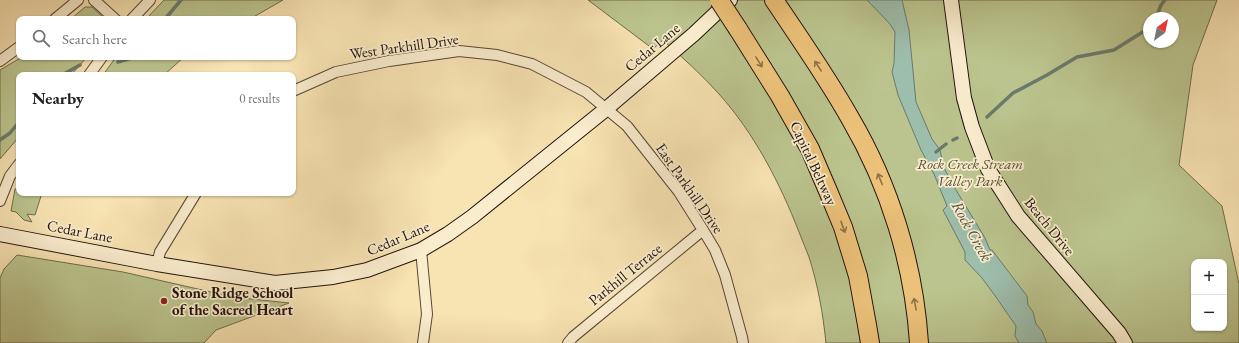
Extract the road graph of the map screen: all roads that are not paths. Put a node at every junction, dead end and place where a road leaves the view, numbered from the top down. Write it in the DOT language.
graph roads {
  1 [pos="78,0"];
  2 [pos="94,0"];
  3 [pos="150,0"];
  4 [pos="719,0"];
  5 [pos="730,0"];
  6 [pos="774,0"];
  7 [pos="951,0"];
  8 [pos="59,16"];
  9 [pos="112,16"];
  10 [pos="135,16"];
  11 [pos="16,49"];
  12 [pos="100,60"];
  13 [pos="0,61"];
  14 [pos="91,72"];
  15 [pos="296,90"];
  16 [pos="606,109"];
  17 [pos="16,168"];
  18 [pos="194,196"];
  19 [pos="0,201"];
  20 [pos="703,230"];
  21 [pos="0,234"];
  22 [pos="422,250"];
  23 [pos="157,264"];
  24 [pos="422,343"];
  25 [pos="568,343"];
  26 [pos="743,343"];
  27 [pos="870,343"];
  28 [pos="919,343"];
  29 [pos="1124,343"];
  1 -- 8 [label="street"];
  2 -- 9 [label="street"];
  3 -- 10 [label="street"];
  4 -- 27 [label="highway, Capital Beltway, one-way, bridge"];
  5 -- 16 [label="street, Cedar Lane"];
  28 -- 6 [label="highway, one-way"];
  7 -- 29 [label="street, Beach Drive"];
  11 -- 13 [label="street"];
  12 -- 14 [label="street"];
  15 -- 16 [label="street, West Parkhill Drive"];
  16 -- 20 [label="street, East Parkhill Drive"];
  16 -- 22 [label="street, Cedar Lane"];
  17 -- 19 [label="street"];
  18 -- 23 [label="street"];
  20 -- 25 [label="street, Parkhill Terrace"];
  20 -- 26 [label="street, East Parkhill Drive"];
  21 -- 23 [label="street, Cedar Lane"];
  22 -- 23 [label="street, Cedar Lane"];
  22 -- 24 [label="street"];
}
